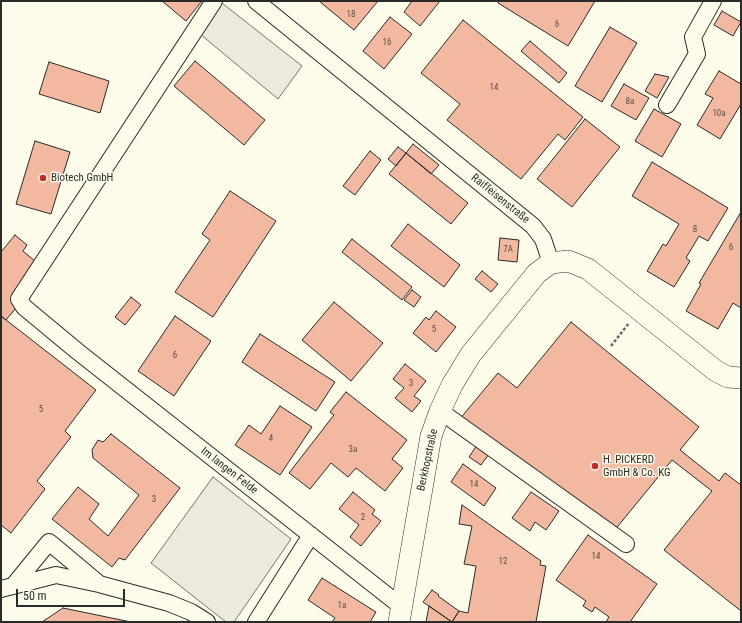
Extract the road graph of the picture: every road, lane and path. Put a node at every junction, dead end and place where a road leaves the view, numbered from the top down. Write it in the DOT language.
graph roads {
  1 [pos="214,1"];
  2 [pos="256,1"];
  3 [pos="713,1"];
  4 [pos="273,7"];
  5 [pos="667,105"];
  6 [pos="551,263"];
  7 [pos="640,310"];
  8 [pos="611,346"];
  9 [pos="741,378"];
  10 [pos="440,411"];
  11 [pos="311,535"];
  12 [pos="626,544"];
  13 [pos="99,584"];
  14 [pos="7,588"];
  15 [pos="401,614"];
  16 [pos="207,622"];
  17 [pos="256,622"];
  1 -- 11 [label="street, Im langen Felde"];
  2 -- 4 [label="street, Raiffeisenstraße"];
  3 -- 5 [label="street"];
  4 -- 6 [label="street, Raiffeisenstraße"];
  6 -- 7 [label="main road"];
  6 -- 10 [label="main road, Berkhopstraße"];
  7 -- 8 [label="path"];
  7 -- 9 [label="main road"];
  10 -- 12 [label="street"];
  10 -- 15 [label="main road, Berkhopstraße"];
  11 -- 15 [label="street, Im langen Felde"];
  11 -- 17 [label="street"];
  13 -- 14 [label="street"];
  13 -- 14 [label="street"];
  13 -- 16 [label="street"];
}
